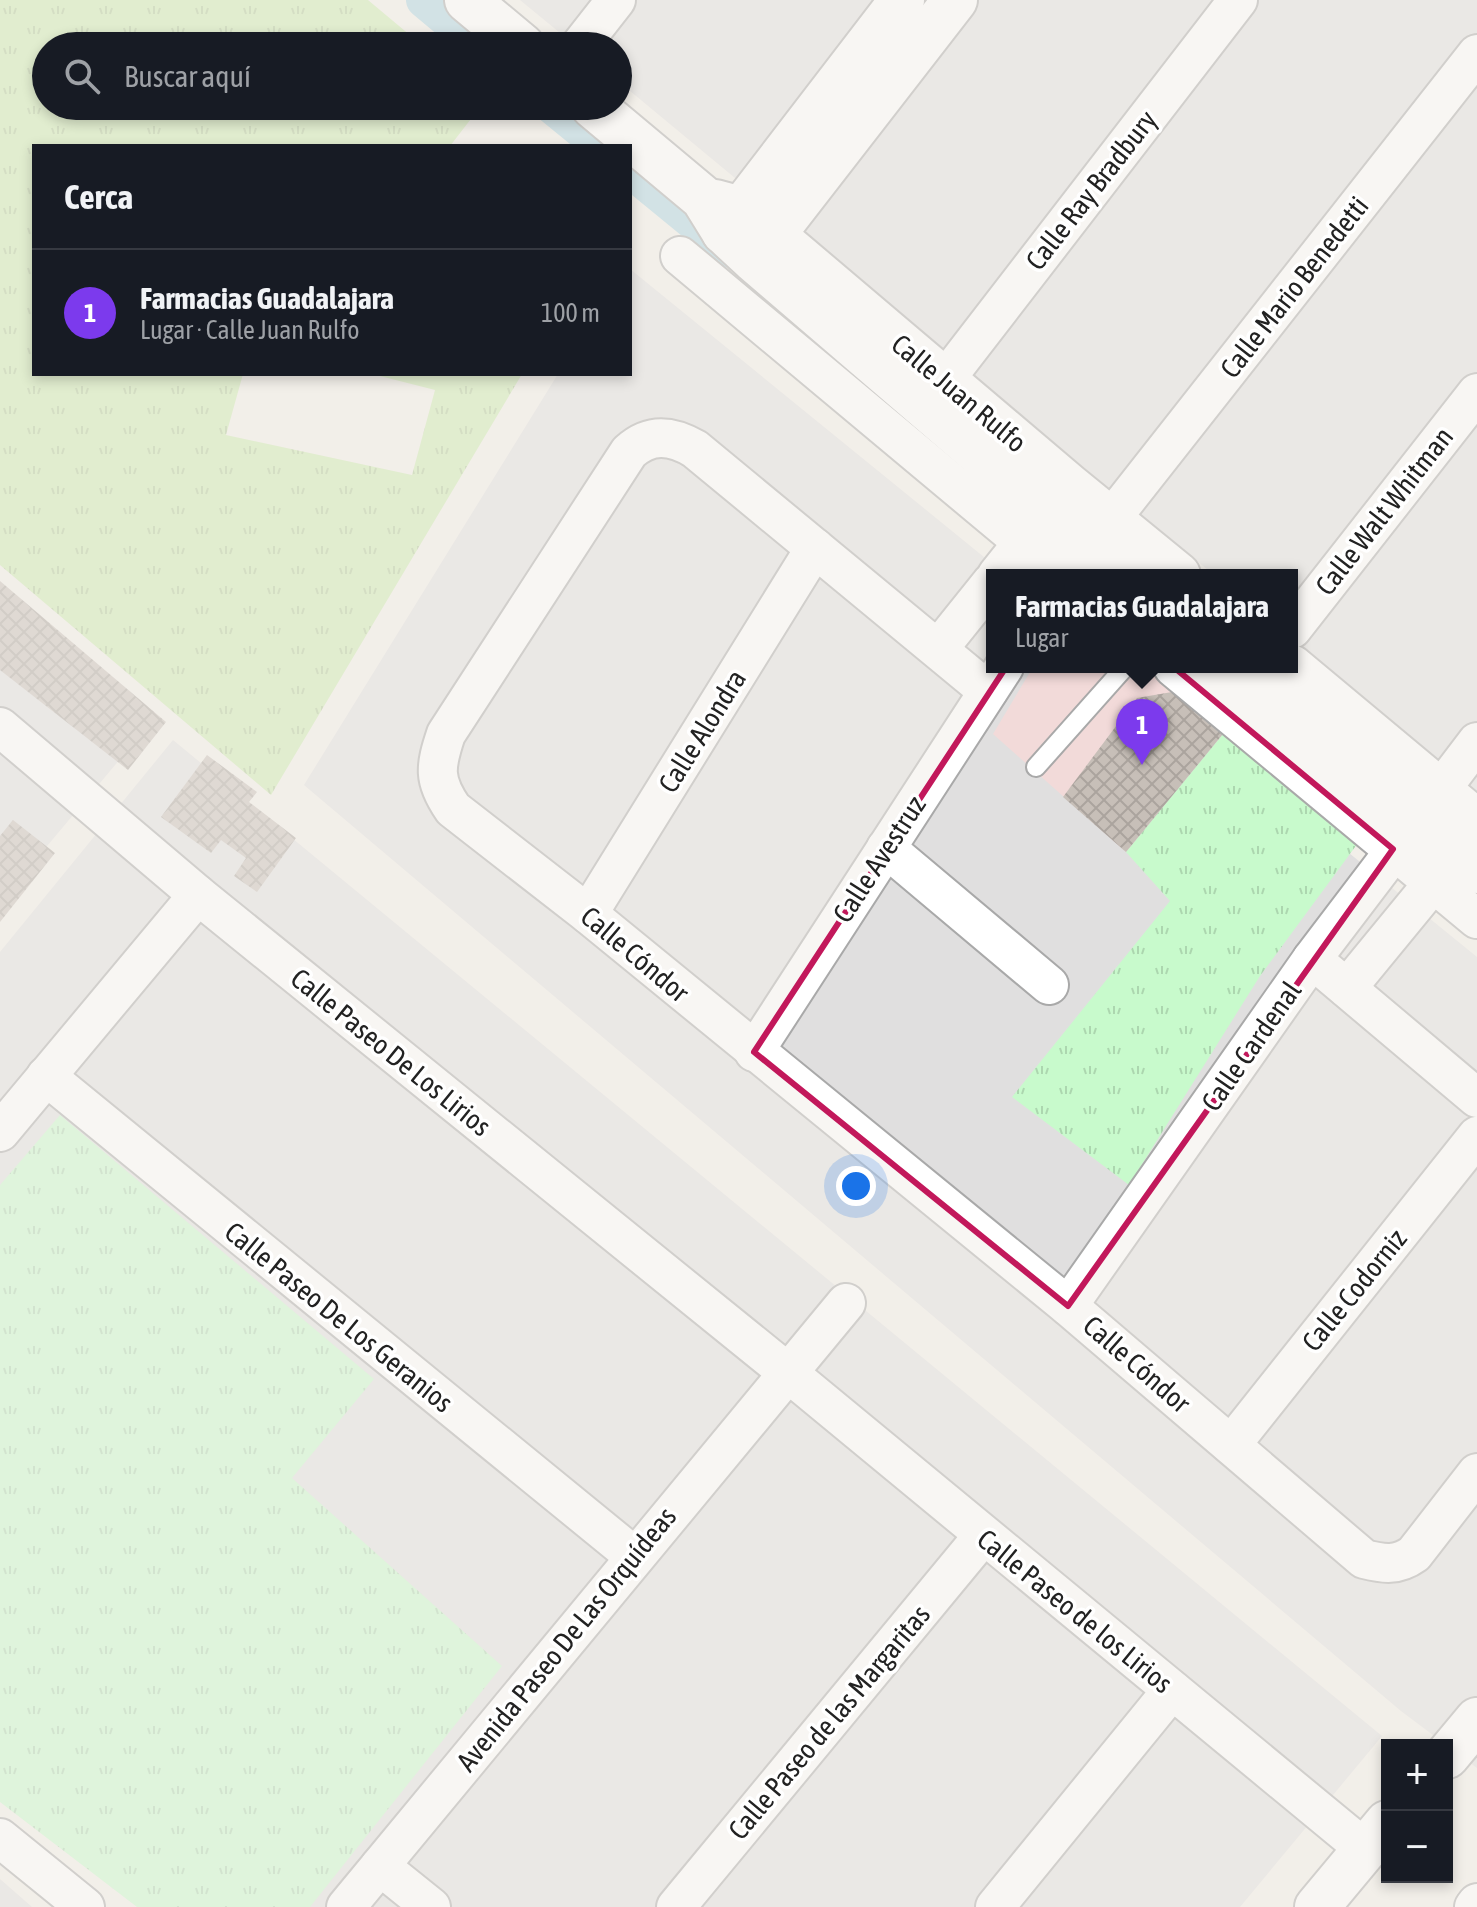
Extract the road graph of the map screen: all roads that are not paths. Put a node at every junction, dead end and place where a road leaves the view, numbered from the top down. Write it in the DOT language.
graph roads {
  1 [pos="467,0"];
  2 [pos="616,0"];
  3 [pos="902,0"];
  4 [pos="955,0"];
  5 [pos="1238,0"];
  6 [pos="505,32"];
  7 [pos="591,32"];
  8 [pos="1477,54"];
  9 [pos="610,120"];
  10 [pos="739,227"];
  11 [pos="680,256"];
  12 [pos="1477,393"];
  13 [pos="934,394"];
  14 [pos="1047,513"];
  15 [pos="815,548"];
  16 [pos="1090,559"];
  17 [pos="1002,569"];
  18 [pos="1145,569"];
  19 [pos="986,589"];
  20 [pos="1298,621"];
  21 [pos="939,648"];
  22 [pos="1120,673"];
  23 [pos="1183,673"];
  24 [pos="1249,673"];
  25 [pos="1296,673"];
  26 [pos="996,679"];
  27 [pos="0,727"];
  28 [pos="1477,742"];
  29 [pos="1036,767"];
  30 [pos="1416,820"];
  31 [pos="886,848"];
  32 [pos="1464,852"];
  33 [pos="198,895"];
  34 [pos="588,914"];
  35 [pos="1477,919"];
  36 [pos="1312,959"];
  37 [pos="1049,985"];
  38 [pos="1347,988"];
  39 [pos="754,1052"];
  40 [pos="46,1076"];
  41 [pos="1477,1098"];
  42 [pos="0,1132"];
  43 [pos="1477,1136"];
  44 [pos="846,1303"];
  45 [pos="1068,1306"];
  46 [pos="787,1372"];
  47 [pos="1231,1445"];
  48 [pos="1477,1473"];
  49 [pos="982,1537"];
  50 [pos="634,1556"];
  51 [pos="1172,1690"];
  52 [pos="1376,1836"];
  53 [pos="0,1838"];
  54 [pos="380,1866"];
  55 [pos="85,1907"];
  56 [pos="346,1907"];
  57 [pos="431,1907"];
  58 [pos="676,1907"];
  59 [pos="995,1907"];
  60 [pos="1317,1907"];
  1 -- 6 [label="street"];
  2 -- 7 [label="street"];
  3 -- 10 [label="street"];
  4 -- 10 [label="street"];
  5 -- 13 [label="street, Calle Ray Bradbury"];
  8 -- 16 [label="street, Calle Mario Benedetti"];
  9 -- 10 [label="street, Calle Juan Rulfo"];
  10 -- 13 [label="street, Calle Juan Rulfo"];
  11 -- 14 [label="street, Calle Juan Rulfo"];
  12 -- 20 [label="street, Calle Walt Whitman"];
  13 -- 14 [label="street, Calle Juan Rulfo"];
  14 -- 16 [label="street, Calle Juan Rulfo"];
  14 -- 16 [label="street, Calle Juan Rulfo"];
  14 -- 17 [label="street"];
  15 -- 21 [label="street, Calle Cóndor"];
  15 -- 34 [label="street, Calle Alondra"];
  15 -- 34 [label="street, Calle Cóndor"];
  16 -- 18 [label="street, Calle Juan Rulfo"];
  19 -- 21 [label="street"];
  21 -- 26 [label="street, Calle Cóndor"];
  22 -- 29 [label="lane"];
  23 -- 30 [label="street"];
  24 -- 30 [label="street"];
  25 -- 30 [label="street"];
  26 -- 31 [label="street, Calle Avestruz"];
  27 -- 33 [label="street, Calle Paseo De Los Lirios"];
  28 -- 30 [label="street, Calle Cardenal"];
  30 -- 32 [label="street"];
  30 -- 32 [label="street"];
  30 -- 36 [label="street, Calle Cardenal"];
  31 -- 37 [label="street"];
  31 -- 39 [label="street, Calle Avestruz"];
  32 -- 35 [label="street"];
  32 -- 38 [label="street, Calle Cardenal"];
  33 -- 40 [label="street"];
  33 -- 46 [label="street, Calle Paseo De Los Lirios"];
  34 -- 39 [label="street, Calle Cóndor"];
  36 -- 38 [label="street"];
  36 -- 45 [label="street, Calle Cardenal"];
  38 -- 41 [label="street"];
  39 -- 45 [label="street, Calle Cóndor"];
  40 -- 42 [label="street"];
  40 -- 50 [label="street, Calle Paseo De Los Geranios"];
  43 -- 47 [label="street, Calle Codorniz"];
  44 -- 46 [label="street, Avenida Paseo De Las Orquídeas"];
  45 -- 47 [label="street, Calle Cóndor"];
  46 -- 49 [label="street, Calle Paseo de los Lirios"];
  46 -- 50 [label="street, Avenida Paseo De Las Orquídeas"];
  47 -- 48 [label="street, Calle Cóndor"];
  49 -- 51 [label="street, Calle Paseo de los Lirios"];
  49 -- 58 [label="street, Calle Paseo de las Margaritas"];
  50 -- 54 [label="street, Avenida Paseo De Las Orquídeas"];
  51 -- 52 [label="street, Calle Paseo de los Lirios"];
  51 -- 59 [label="street"];
  52 -- 60 [label="street"];
  53 -- 55 [label="street"];
  54 -- 56 [label="street, Avenida Paseo De Las Orquídeas"];
  54 -- 57 [label="street"];
}
